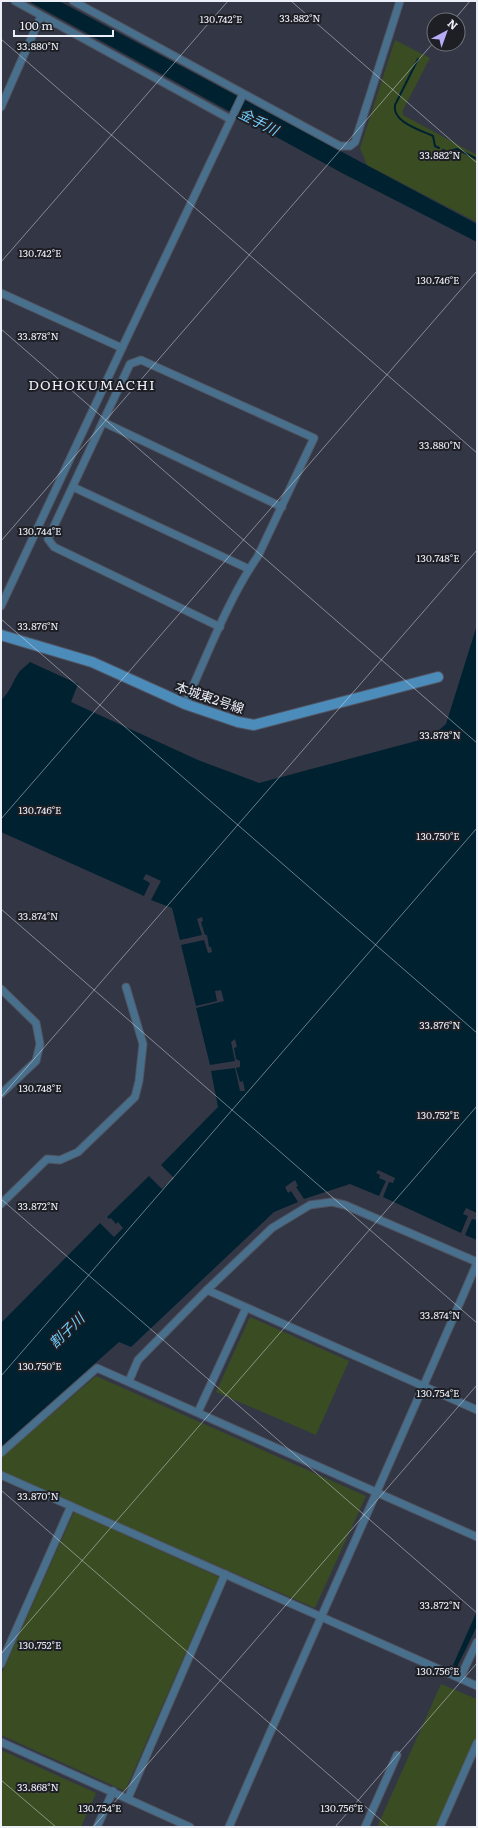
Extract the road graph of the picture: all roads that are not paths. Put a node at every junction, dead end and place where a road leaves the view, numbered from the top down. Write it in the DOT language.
graph roads {
  1 [pos="15,1"];
  2 [pos="73,1"];
  3 [pos="400,1"];
  4 [pos="41,16"];
  5 [pos="242,95"];
  6 [pos="1,107"];
  7 [pos="231,117"];
  8 [pos="1,293"];
  9 [pos="122,348"];
  10 [pos="103,422"];
  11 [pos="73,487"];
  12 [pos="282,507"];
  13 [pos="249,569"];
  14 [pos="1,606"];
  15 [pos="220,627"];
  16 [pos="1,635"];
  17 [pos="438,677"];
  18 [pos="185,704"];
  19 [pos="126,987"];
  20 [pos="1,989"];
  21 [pos="1,1094"];
  22 [pos="1,1204"];
  23 [pos="477,1263"];
  24 [pos="207,1290"];
  25 [pos="246,1308"];
  26 [pos="128,1381"];
  27 [pos="424,1387"];
  28 [pos="477,1410"];
  29 [pos="198,1412"];
  30 [pos="1,1453"];
  31 [pos="1,1475"];
  32 [pos="378,1493"];
  33 [pos="71,1506"];
  34 [pos="477,1537"];
  35 [pos="225,1574"];
  36 [pos="322,1617"];
  37 [pos="477,1642"];
  38 [pos="1,1664"];
  39 [pos="460,1678"];
  40 [pos="477,1686"];
  41 [pos="1,1742"];
  42 [pos="477,1743"];
  43 [pos="397,1756"];
  44 [pos="112,1791"];
  45 [pos="128,1798"];
  46 [pos="97,1827"];
  47 [pos="190,1827"];
  48 [pos="229,1827"];
  49 [pos="365,1827"];
  50 [pos="440,1827"];
  1 -- 4 [label="street"];
  2 -- 5 [label="street"];
  3 -- 5 [label="street"];
  4 -- 6 [label="street"];
  4 -- 7 [label="street"];
  5 -- 7 [label="street"];
  7 -- 9 [label="street"];
  8 -- 9 [label="street"];
  9 -- 14 [label="street"];
  10 -- 11 [label="street"];
  10 -- 12 [label="street"];
  10 -- 12 [label="street"];
  11 -- 13 [label="street"];
  11 -- 15 [label="street"];
  12 -- 13 [label="street"];
  13 -- 15 [label="street"];
  15 -- 18 [label="street"];
  16 -- 18 [label="street, 本城東2号線"];
  17 -- 18 [label="street, 本城東2号線"];
  19 -- 22 [label="street"];
  20 -- 21 [label="street"];
  23 -- 24 [label="street"];
  23 -- 27 [label="street"];
  24 -- 25 [label="street"];
  24 -- 26 [label="street"];
  25 -- 27 [label="street"];
  25 -- 29 [label="street"];
  26 -- 29 [label="street"];
  26 -- 30 [label="street"];
  27 -- 28 [label="street"];
  27 -- 32 [label="street"];
  29 -- 32 [label="street"];
  31 -- 33 [label="street"];
  32 -- 34 [label="street"];
  32 -- 36 [label="street"];
  33 -- 35 [label="street"];
  33 -- 38 [label="street"];
  35 -- 36 [label="street"];
  35 -- 45 [label="street"];
  36 -- 39 [label="street"];
  36 -- 48 [label="street"];
  37 -- 39 [label="street"];
  39 -- 40 [label="street"];
  41 -- 44 [label="street"];
  42 -- 50 [label="street"];
  43 -- 49 [label="street"];
  44 -- 45 [label="street"];
  44 -- 46 [label="street"];
  45 -- 47 [label="street"];
}
